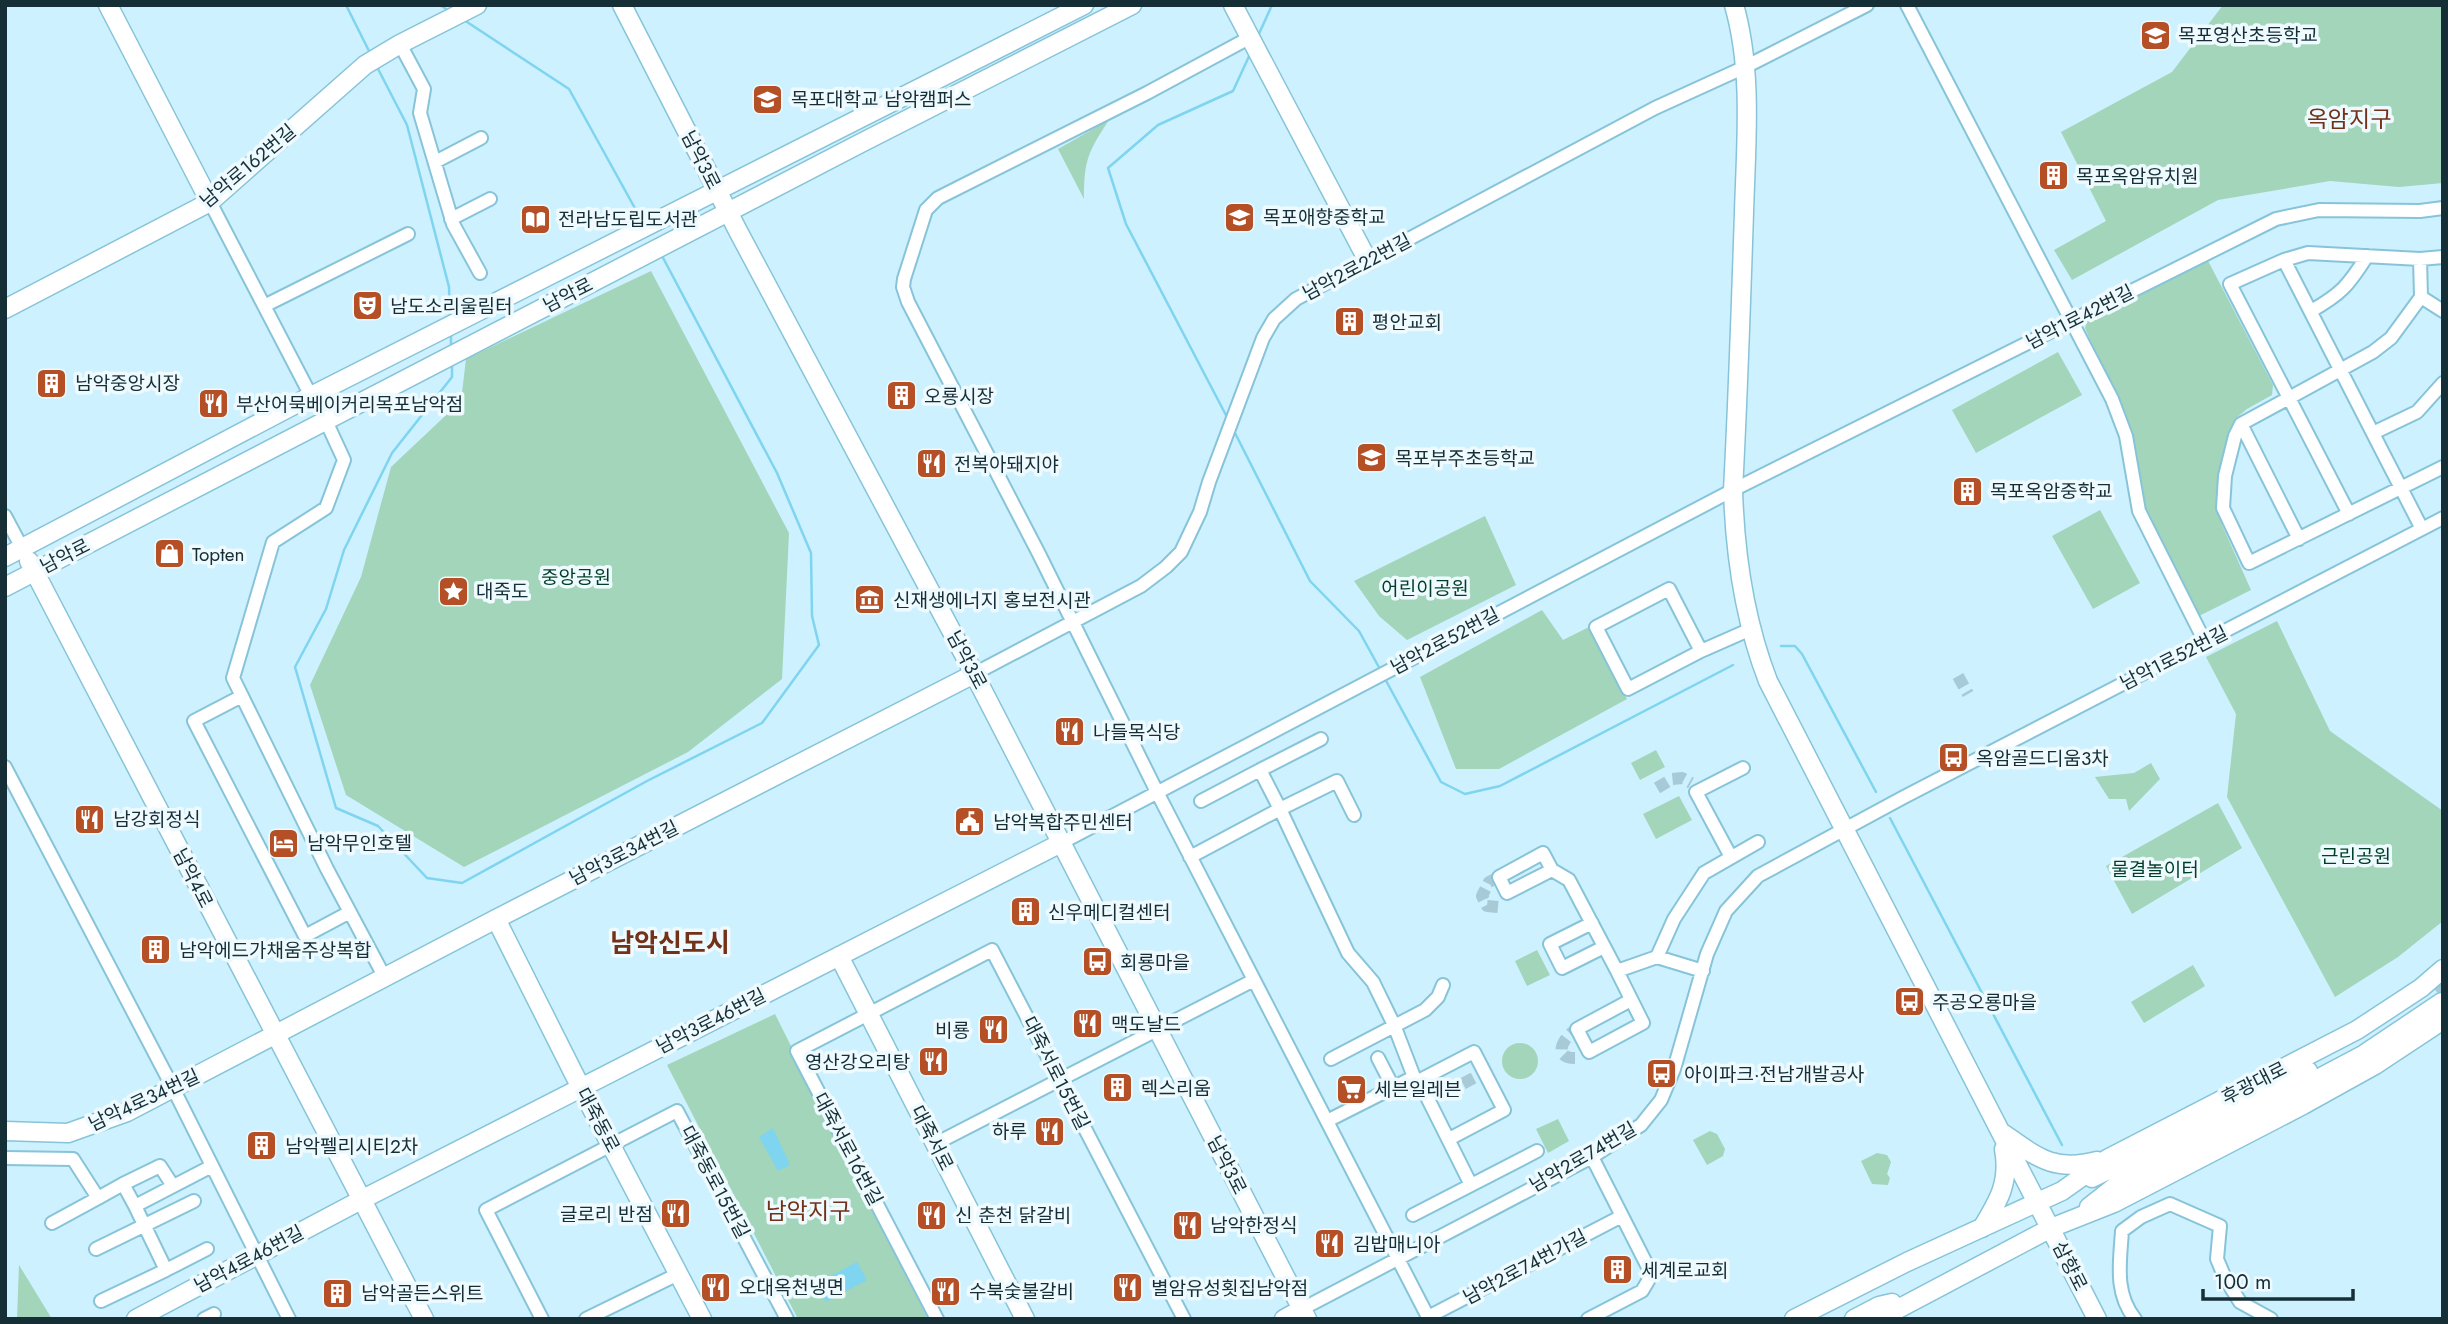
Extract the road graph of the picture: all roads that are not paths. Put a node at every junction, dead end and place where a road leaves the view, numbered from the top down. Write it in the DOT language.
graph roads {
  1 [pos="108,5"];
  2 [pos="477,5"];
  3 [pos="622,5"];
  4 [pos="1084,5"];
  5 [pos="1132,5"];
  6 [pos="1233,5"];
  7 [pos="1734,5"];
  8 [pos="1867,5"];
  9 [pos="1907,5"];
  10 [pos="1250,40"];
  11 [pos="397,46"];
  12 [pos="1745,67"];
  13 [pos="481,138"];
  14 [pos="435,162"];
  15 [pos="717,191"];
  16 [pos="491,199"];
  17 [pos="210,202"];
  18 [pos="2443,208"];
  19 [pos="729,213"];
  20 [pos="451,219"];
  21 [pos="408,234"];
  22 [pos="2367,256"];
  23 [pos="2443,257"];
  24 [pos="2420,259"];
  25 [pos="2284,260"];
  26 [pos="1367,261"];
  27 [pos="480,273"];
  28 [pos="2421,297"];
  29 [pos="264,306"];
  30 [pos="5,309"];
  31 [pos="2311,312"];
  32 [pos="2443,312"];
  33 [pos="2072,321"];
  34 [pos="2341,371"];
  35 [pos="2443,383"];
  36 [pos="311,396"];
  37 [pos="2290,398"];
  38 [pos="326,421"];
  39 [pos="2241,424"];
  40 [pos="2373,433"];
  41 [pos="2443,467"];
  42 [pos="2402,488"];
  43 [pos="1733,490"];
  44 [pos="2349,514"];
  45 [pos="5,516"];
  46 [pos="2443,518"];
  47 [pos="2422,529"];
  48 [pos="2300,539"];
  49 [pos="22,548"];
  50 [pos="5,557"];
  51 [pos="34,572"];
  52 [pos="5,587"];
  53 [pos="1074,622"];
  54 [pos="1751,629"];
  55 [pos="2206,642"];
  56 [pos="1701,651"];
  57 [pos="974,674"];
  58 [pos="242,696"];
  59 [pos="1321,739"];
  60 [pos="5,767"];
  61 [pos="1744,768"];
  62 [pos="1261,770"];
  63 [pos="1157,792"];
  64 [pos="1200,801"];
  65 [pos="1280,809"];
  66 [pos="1354,815"];
  67 [pos="1846,829"];
  68 [pos="1758,842"];
  69 [pos="1061,843"];
  70 [pos="1190,857"];
  71 [pos="1731,857"];
  72 [pos="1552,870"];
  73 [pos="350,912"];
  74 [pos="496,919"];
  75 [pos="1592,923"];
  76 [pos="1604,947"];
  77 [pos="839,956"];
  78 [pos="1657,957"];
  79 [pos="2443,969"];
  80 [pos="1617,971"];
  81 [pos="1703,971"];
  82 [pos="385,978"];
  83 [pos="1254,980"];
  84 [pos="1443,985"];
  85 [pos="2439,997"];
  86 [pos="1631,1000"];
  87 [pos="868,1013"];
  88 [pos="2443,1020"];
  89 [pos="1394,1025"];
  90 [pos="1157,1030"];
  91 [pos="276,1036"];
  92 [pos="1378,1058"];
  93 [pos="1332,1059"];
  94 [pos="1416,1079"];
  95 [pos="1059,1080"];
  96 [pos="1393,1087"];
  97 [pos="173,1088"];
  98 [pos="581,1088"];
  99 [pos="1327,1121"];
  100 [pos="5,1131"];
  101 [pos="2001,1132"];
  102 [pos="1449,1139"];
  103 [pos="935,1144"];
  104 [pos="611,1145"];
  105 [pos="1537,1151"];
  106 [pos="1592,1157"];
  107 [pos="5,1158"];
  108 [pos="2107,1159"];
  109 [pos="212,1166"];
  110 [pos="123,1184"];
  111 [pos="1471,1185"];
  112 [pos="173,1186"];
  113 [pos="2062,1191"];
  114 [pos="98,1198"];
  115 [pos="361,1199"];
  116 [pos="194,1201"];
  117 [pos="135,1206"];
  118 [pos="1413,1214"];
  119 [pos="2044,1215"];
  120 [pos="1622,1216"];
  121 [pos="2075,1217"];
  122 [pos="52,1223"];
  123 [pos="144,1226"];
  124 [pos="1982,1228"];
  125 [pos="96,1249"];
  126 [pos="206,1250"];
  127 [pos="257,1256"];
  128 [pos="1397,1258"];
  129 [pos="1907,1262"];
  130 [pos="166,1270"];
  131 [pos="678,1274"];
  132 [pos="1928,1294"];
  133 [pos="101,1301"];
  134 [pos="1304,1314"];
  135 [pos="1429,1318"];
  136 [pos="136,1319"];
  137 [pos="289,1319"];
  138 [pos="424,1319"];
  139 [pos="542,1319"];
  140 [pos="586,1319"];
  141 [pos="702,1319"];
  142 [pos="787,1319"];
  143 [pos="937,1319"];
  144 [pos="1025,1319"];
  145 [pos="1184,1319"];
  146 [pos="1284,1319"];
  147 [pos="1588,1319"];
  148 [pos="1794,1319"];
  149 [pos="1819,1319"];
  150 [pos="1854,1319"];
  151 [pos="1879,1319"];
  152 [pos="2097,1319"];
  153 [pos="2135,1319"];
  154 [pos="2271,1319"];
  1 -- 17 [label="street"];
  2 -- 11 [label="street, 남악로162번길"];
  3 -- 15 [label="street, 남악3로"];
  4 -- 15 [label="street, 남악로"];
  5 -- 19 [label="street, 남악로"];
  6 -- 10 [label="street"];
  7 -- 12 [label="street, 삼향로"];
  8 -- 12 [label="street, 남악2로22번길"];
  9 -- 33 [label="street"];
  10 -- 26 [label="street"];
  10 -- 53 [label="street"];
  11 -- 14 [label="street"];
  11 -- 17 [label="street, 남악로162번길"];
  12 -- 26 [label="street, 남악2로22번길"];
  12 -- 43 [label="street, 삼향로"];
  13 -- 14 [label="street"];
  14 -- 20 [label="street"];
  15 -- 19 [label="street, 남악3로"];
  15 -- 36 [label="street, 남악로"];
  16 -- 20 [label="street"];
  17 -- 29 [label="street"];
  17 -- 30 [label="street, 남악로162번길"];
  18 -- 33 [label="street, 남악1로42번길"];
  19 -- 38 [label="street, 남악로"];
  19 -- 57 [label="street, 남악3로"];
  20 -- 27 [label="street"];
  21 -- 29 [label="street"];
  22 -- 24 [label="street"];
  22 -- 25 [label="street"];
  22 -- 31 [label="street"];
  23 -- 24 [label="street"];
  24 -- 28 [label="street"];
  25 -- 31 [label="street"];
  25 -- 37 [label="street"];
  26 -- 53 [label="street, 남악2로22번길"];
  28 -- 32 [label="street"];
  28 -- 34 [label="street"];
  29 -- 36 [label="street"];
  31 -- 34 [label="street"];
  33 -- 43 [label="street, 남악1로42번길"];
  33 -- 55 [label="street"];
  34 -- 37 [label="street"];
  34 -- 40 [label="street"];
  35 -- 40 [label="street"];
  36 -- 49 [label="street, 남악로"];
  37 -- 39 [label="street"];
  37 -- 44 [label="street"];
  38 -- 51 [label="street, 남악로"];
  38 -- 58 [label="street"];
  39 -- 48 [label="street"];
  39 -- 48 [label="street"];
  40 -- 42 [label="street"];
  41 -- 42 [label="street"];
  42 -- 44 [label="street"];
  42 -- 47 [label="street"];
  43 -- 54 [label="street, 삼향로"];
  43 -- 63 [label="street, 남악2로52번길"];
  44 -- 48 [label="street"];
  45 -- 49 [label="street"];
  46 -- 47 [label="street, 남악1로52번길"];
  47 -- 55 [label="street, 남악1로52번길"];
  49 -- 50 [label="street, 남악로"];
  49 -- 51 [label="street, 남악4로"];
  51 -- 52 [label="street, 남악로"];
  51 -- 91 [label="street, 남악4로"];
  53 -- 57 [label="street, 남악2로22번길"];
  53 -- 63 [label="street"];
  54 -- 56 [label="street"];
  54 -- 67 [label="street, 삼향로"];
  55 -- 67 [label="street, 남악1로52번길"];
  56 -- 56 [label="street"];
  57 -- 69 [label="street, 남악3로"];
  57 -- 74 [label="street, 남악3로34번길"];
  58 -- 73 [label="street"];
  58 -- 73 [label="street"];
  59 -- 62 [label="street"];
  60 -- 97 [label="street"];
  61 -- 71 [label="street"];
  62 -- 64 [label="street"];
  62 -- 65 [label="street"];
  63 -- 69 [label="street, 남악2로52번길"];
  63 -- 70 [label="street"];
  65 -- 66 [label="street"];
  65 -- 70 [label="street"];
  65 -- 89 [label="street"];
  67 -- 81 [label="street, 남악2로74번길"];
  67 -- 101 [label="street, 삼향로"];
  68 -- 71 [label="street"];
  69 -- 77 [label="street, 남악3로46번길"];
  69 -- 90 [label="street, 남악3로"];
  70 -- 83 [label="street"];
  71 -- 78 [label="street"];
  72 -- 75 [label="street"];
  73 -- 82 [label="street"];
  74 -- 82 [label="street, 남악3로34번길"];
  74 -- 98 [label="street, 대죽동로"];
  75 -- 76 [label="street"];
  75 -- 76 [label="street"];
  76 -- 80 [label="street"];
  77 -- 87 [label="street, 대죽서로"];
  77 -- 98 [label="street, 남악3로46번길"];
  78 -- 80 [label="street"];
  78 -- 81 [label="street"];
  79 -- 108 [label="street, 후광대로"];
  80 -- 86 [label="street"];
  81 -- 106 [label="street, 남악2로74번길"];
  82 -- 91 [label="street, 남악3로34번길"];
  83 -- 90 [label="street"];
  83 -- 99 [label="street"];
  84 -- 89 [label="street"];
  85 -- 113 [label="street, 후광대로"];
  85 -- 121 [label="street, 후광대로"];
  86 -- 86 [label="street"];
  87 -- 95 [label="street, 대죽서로15번길"];
  87 -- 103 [label="street, 대죽서로"];
  87 -- 143 [label="street, 대죽서로16번길"];
  88 -- 121 [label="street, 후광대로"];
  89 -- 93 [label="street"];
  89 -- 94 [label="street"];
  90 -- 95 [label="street"];
  90 -- 134 [label="street, 남악3로"];
  91 -- 97 [label="street, 남악4로34번길"];
  91 -- 115 [label="street, 남악4로"];
  92 -- 96 [label="street"];
  94 -- 96 [label="street"];
  94 -- 102 [label="street"];
  94 -- 102 [label="street"];
  95 -- 103 [label="street"];
  95 -- 145 [label="street, 대죽서로15번길"];
  96 -- 99 [label="street"];
  97 -- 100 [label="street, 남악4로34번길"];
  97 -- 109 [label="street"];
  98 -- 104 [label="street, 대죽동로"];
  98 -- 115 [label="street, 남악3로46번길"];
  99 -- 128 [label="street"];
  101 -- 108 [label="street"];
  101 -- 119 [label="street, 삼향로"];
  101 -- 124 [label="street"];
  102 -- 111 [label="street"];
  103 -- 144 [label="street, 대죽서로"];
  104 -- 131 [label="street, 대죽동로"];
  104 -- 139 [label="street"];
  104 -- 142 [label="street, 대죽동로15번길"];
  105 -- 111 [label="street"];
  106 -- 120 [label="street"];
  106 -- 128 [label="street, 남악2로74번길"];
  107 -- 114 [label="street"];
  108 -- 113 [label="street, 후광대로"];
  109 -- 112 [label="street"];
  109 -- 127 [label="street"];
  110 -- 112 [label="street"];
  110 -- 114 [label="street"];
  110 -- 117 [label="street"];
  111 -- 118 [label="street"];
  112 -- 117 [label="street"];
  113 -- 119 [label="street, 후광대로"];
  114 -- 122 [label="street"];
  115 -- 127 [label="street, 남악4로46번길"];
  115 -- 138 [label="street, 남악4로"];
  116 -- 123 [label="street"];
  117 -- 123 [label="street"];
  119 -- 121 [label="street, 후광대로"];
  119 -- 124 [label="street, 후광대로"];
  119 -- 132 [label="street, 후광대로"];
  119 -- 152 [label="street, 삼향로"];
  120 -- 135 [label="street, 남악2로74번가길"];
  120 -- 147 [label="street"];
  123 -- 125 [label="street"];
  123 -- 130 [label="street"];
  124 -- 129 [label="street, 후광대로"];
  126 -- 130 [label="street"];
  127 -- 136 [label="street, 남악4로46번길"];
  127 -- 137 [label="street"];
  128 -- 134 [label="street, 남악2로74번길"];
  128 -- 135 [label="street, 남악2로74번가길"];
  129 -- 148 [label="street, 후광대로"];
  129 -- 149 [label="street, 후광대로"];
  130 -- 133 [label="street"];
  131 -- 140 [label="street"];
  131 -- 141 [label="street, 대죽동로"];
  132 -- 150 [label="street, 후광대로"];
  132 -- 151 [label="street, 후광대로"];
  134 -- 146 [label="street"];
  153 -- 154 [label="street"];
}
